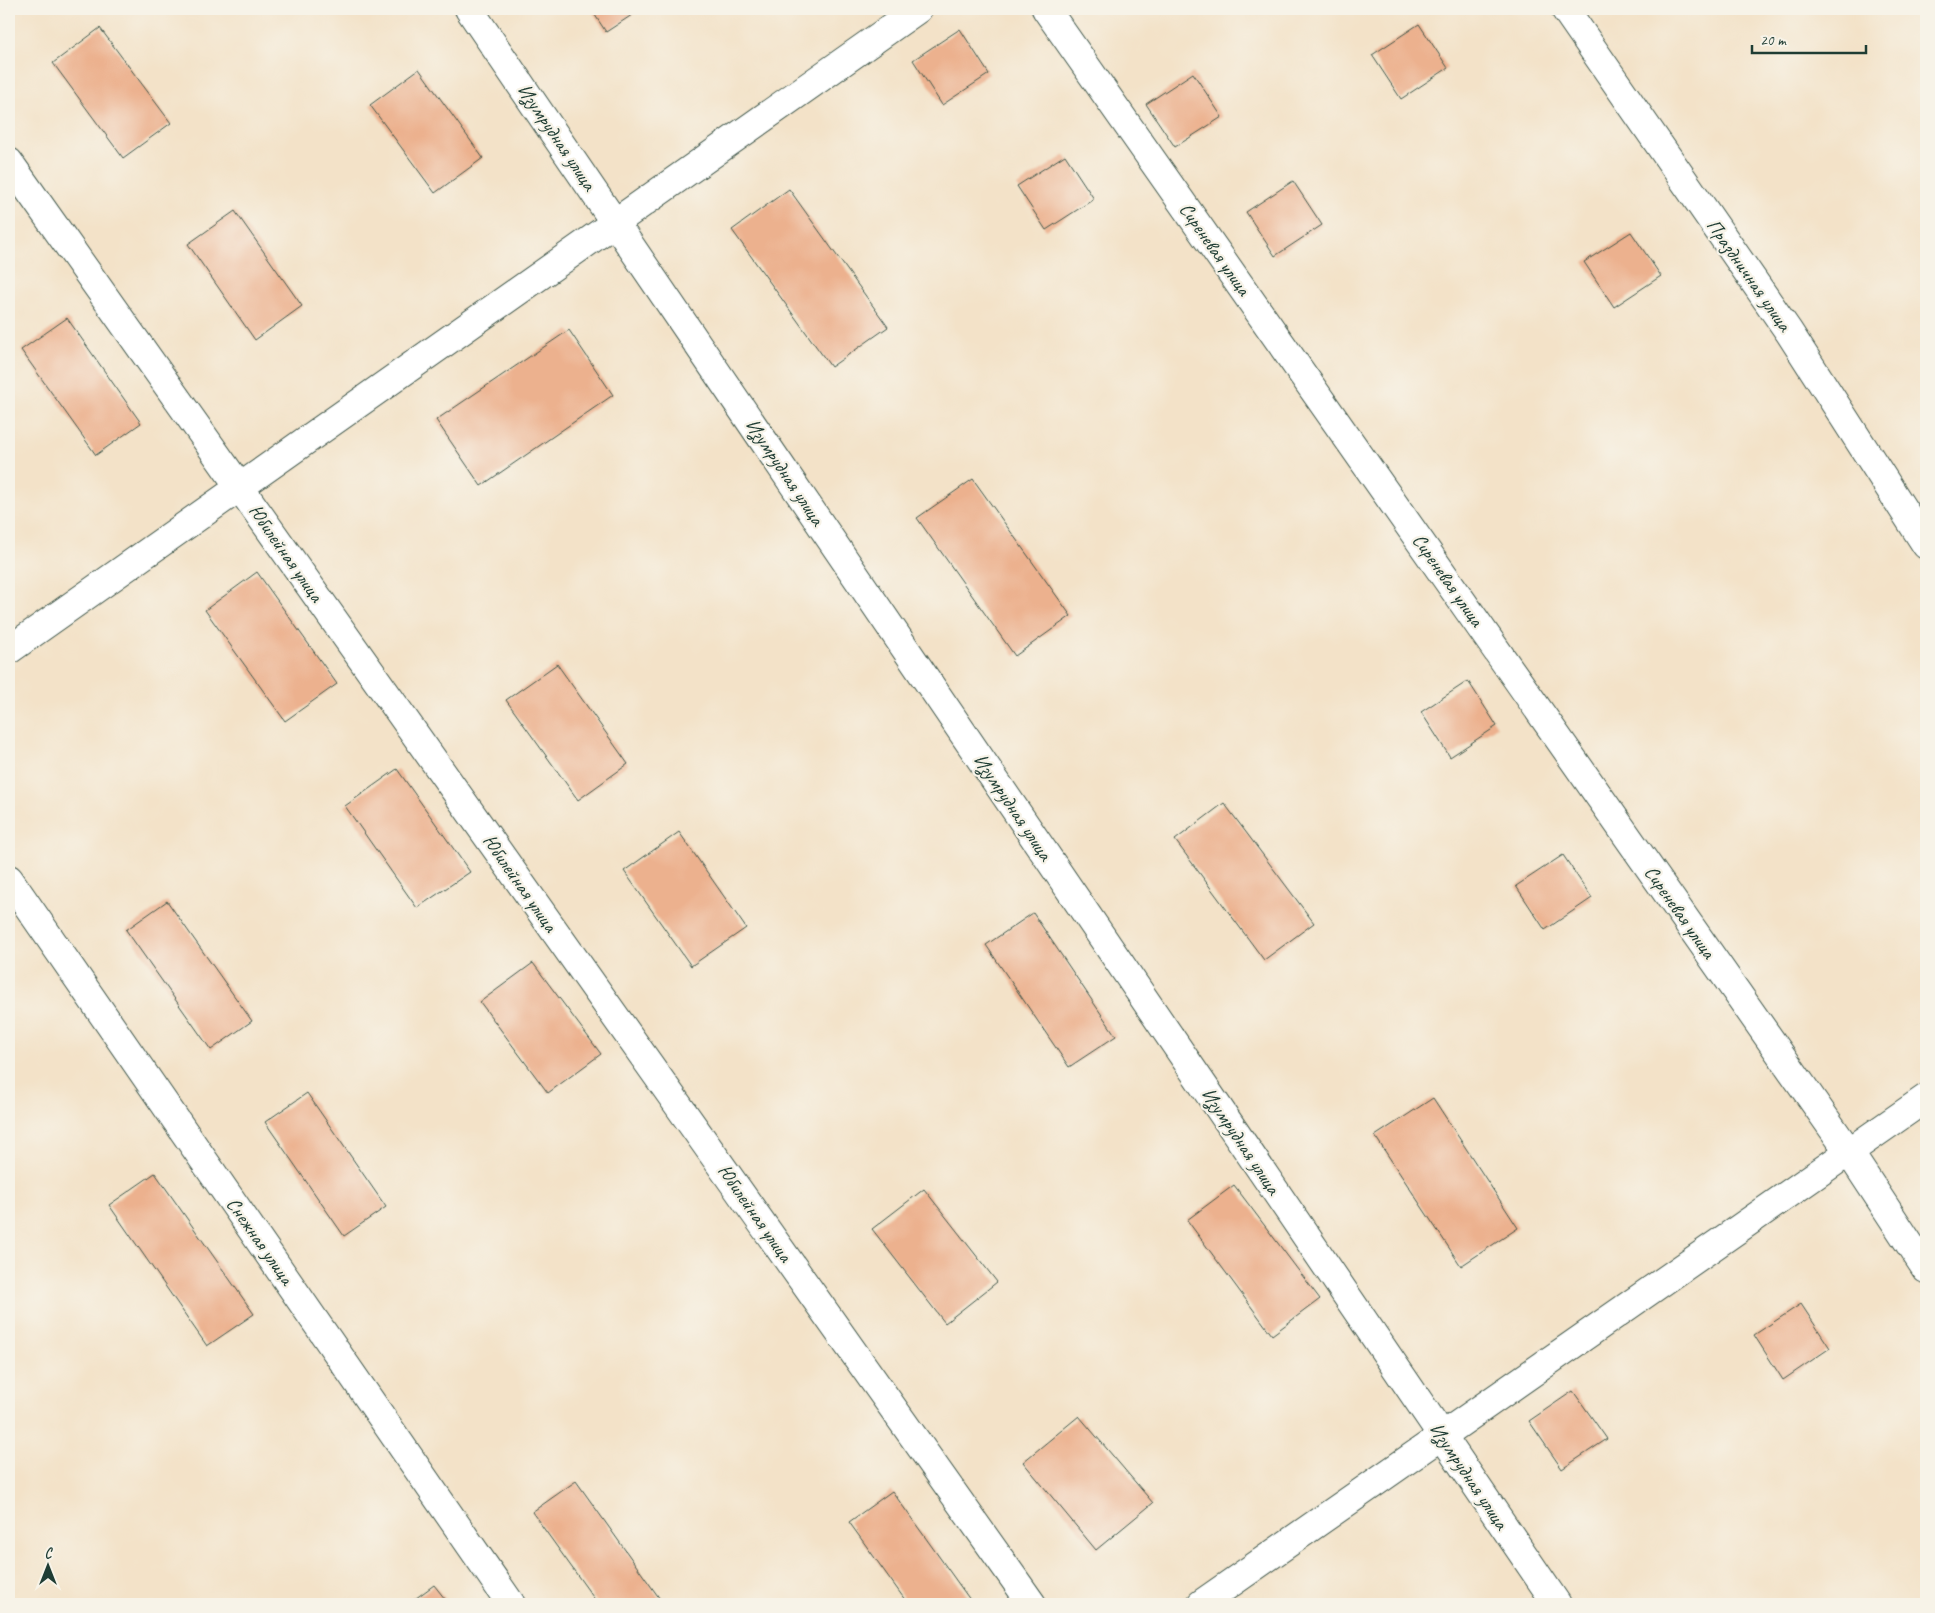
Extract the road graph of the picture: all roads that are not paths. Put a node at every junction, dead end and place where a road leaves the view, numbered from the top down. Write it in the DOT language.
graph roads {
  1 [pos="469,9"];
  2 [pos="918,9"];
  3 [pos="1046,9"];
  4 [pos="1565,9"];
  5 [pos="9,162"];
  6 [pos="615,223"];
  7 [pos="240,487"];
  8 [pos="1926,545"];
  9 [pos="9,650"];
  10 [pos="9,879"];
  11 [pos="1926,1098"];
  12 [pos="1849,1152"];
  13 [pos="1926,1269"];
  14 [pos="1442,1436"];
  15 [pos="511,1604"];
  16 [pos="1032,1604"];
  17 [pos="1201,1604"];
  18 [pos="1557,1604"];
  1 -- 6 [label="street, Изумрудная улица"];
  2 -- 6 [label="street"];
  3 -- 12 [label="street, Сиреневая улица"];
  4 -- 8 [label="street, Праздничная улица"];
  5 -- 7 [label="street, Юбилейная улица"];
  6 -- 7 [label="street"];
  6 -- 14 [label="street, Изумрудная улица"];
  7 -- 9 [label="street"];
  7 -- 16 [label="street, Юбилейная улица"];
  10 -- 15 [label="street, Снежная улица"];
  11 -- 12 [label="street"];
  12 -- 13 [label="street, Сиреневая улица"];
  12 -- 14 [label="street"];
  14 -- 17 [label="street"];
  14 -- 18 [label="street, Изумрудная улица"];
}
